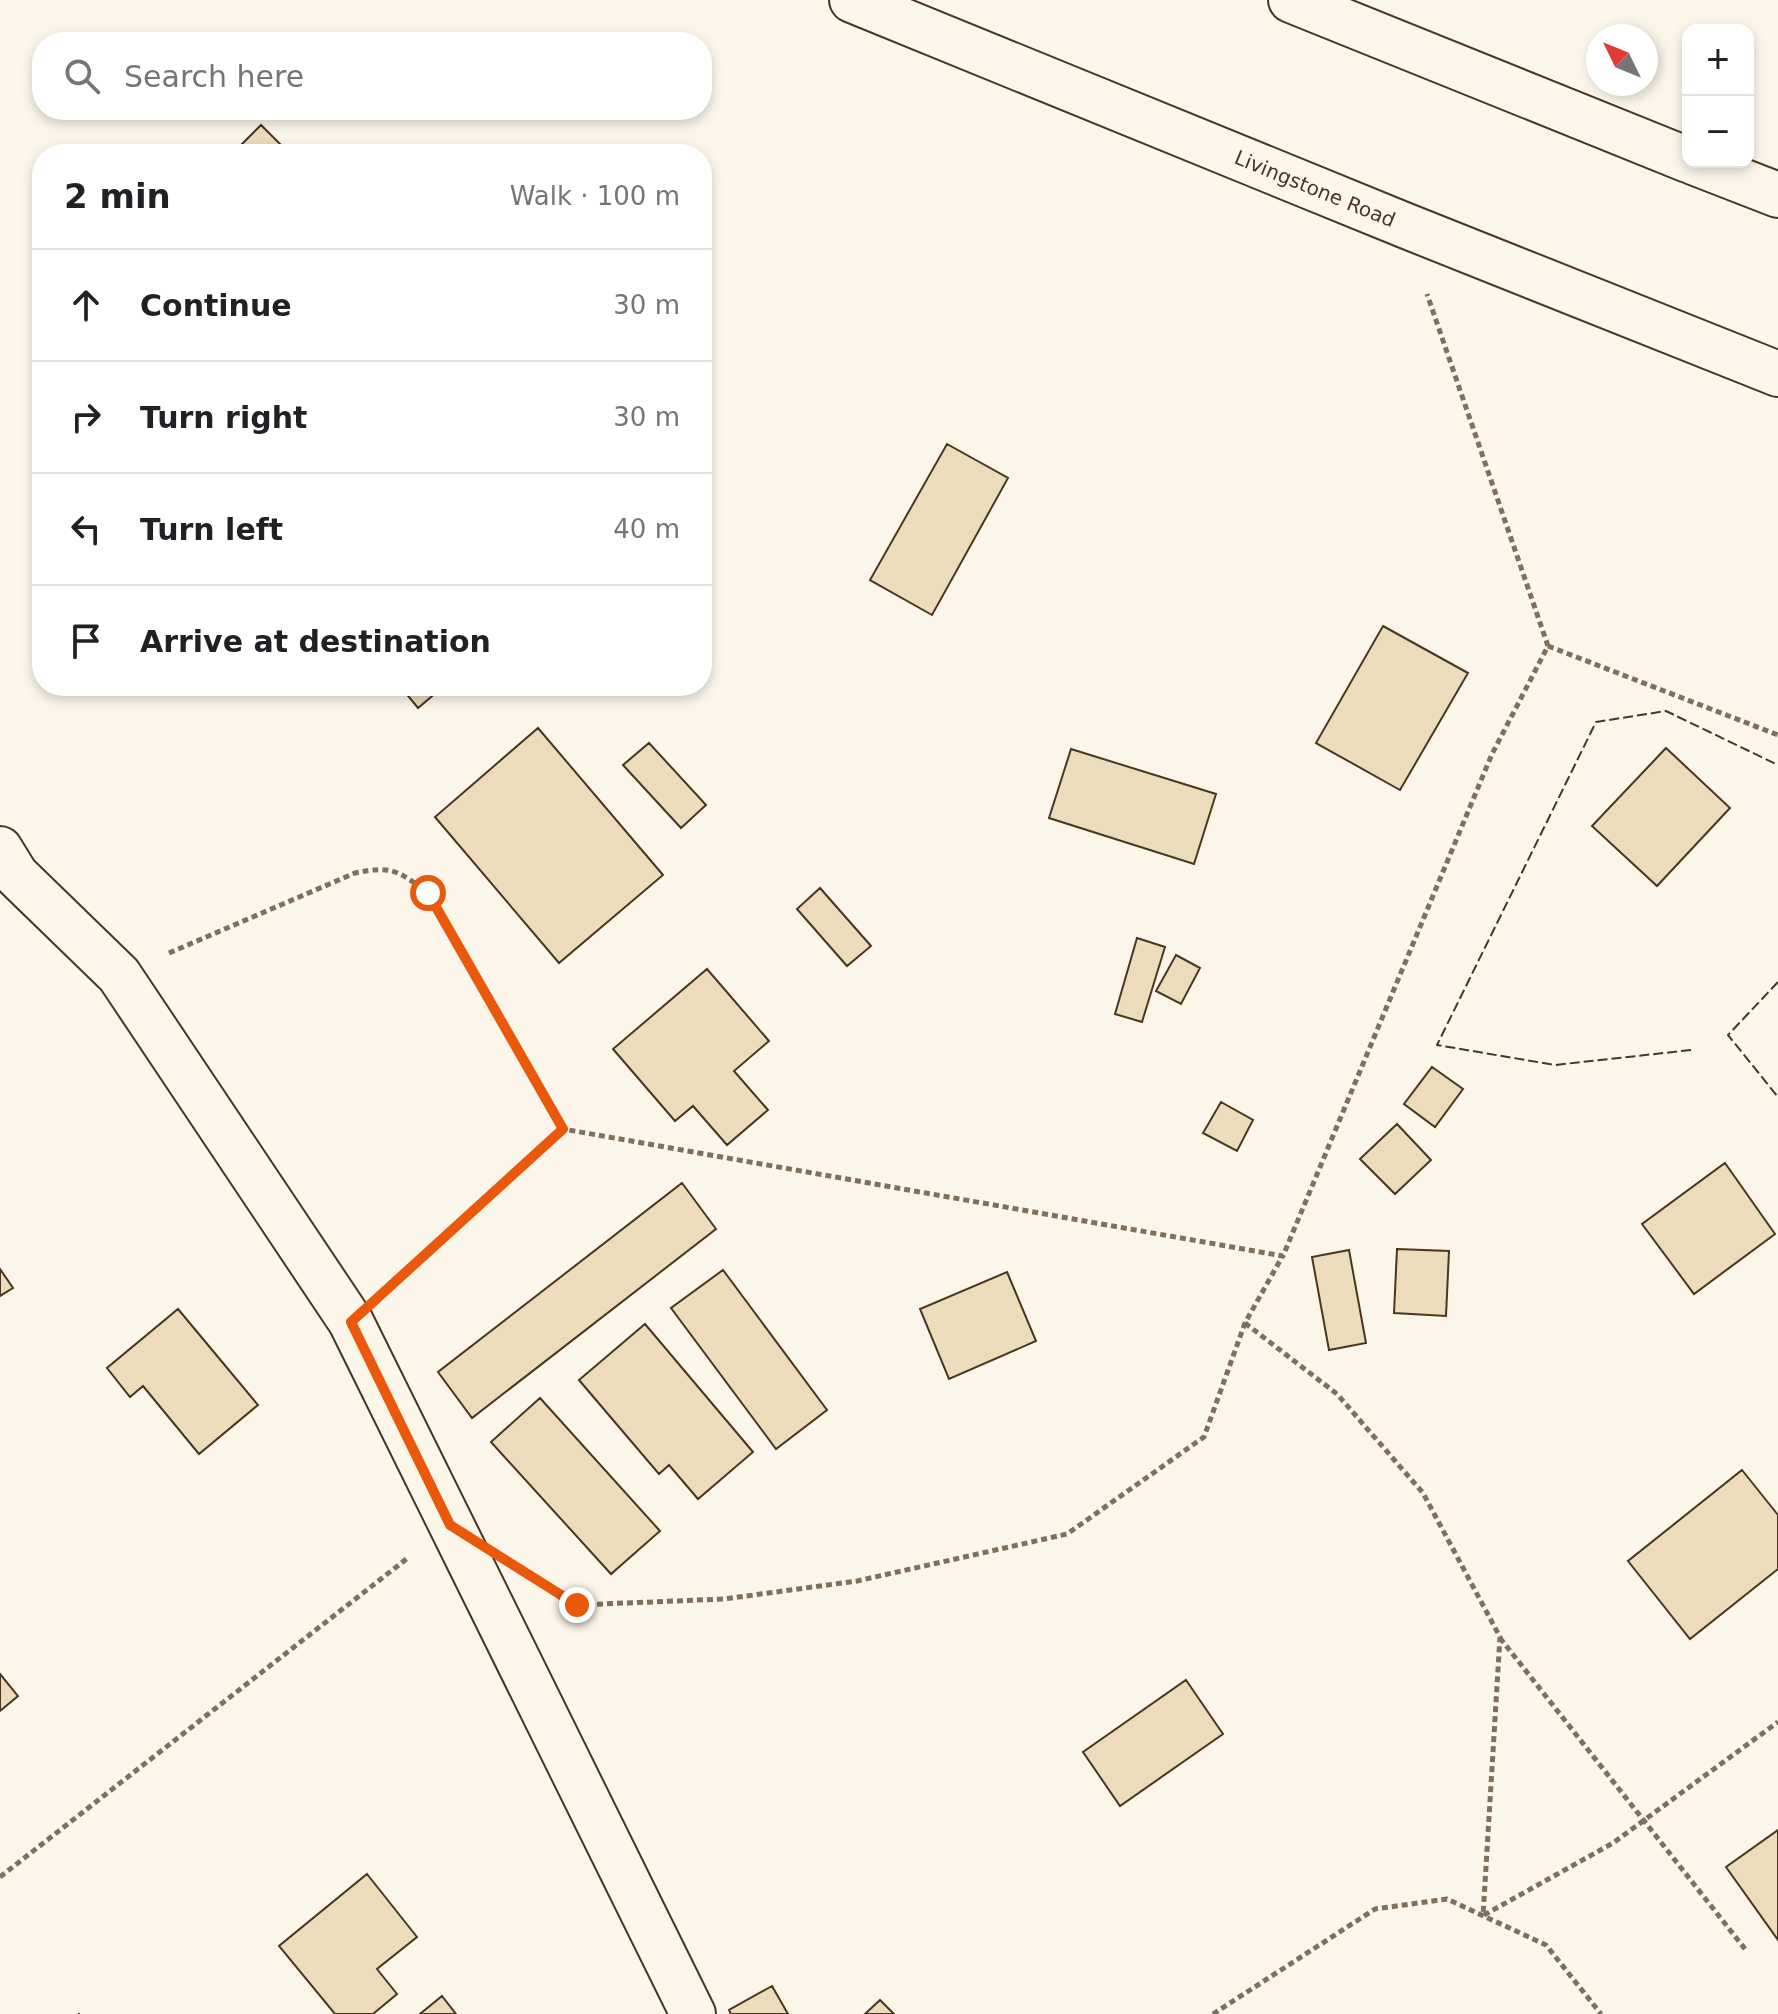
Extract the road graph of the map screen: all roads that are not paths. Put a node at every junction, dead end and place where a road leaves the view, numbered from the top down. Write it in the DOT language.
graph roads {
  1 [pos="852,0"];
  2 [pos="1291,0"];
  3 [pos="1682,157"];
  4 [pos="1709,168"];
  5 [pos="1778,195"];
  6 [pos="1778,374"];
  7 [pos="5,870"];
  8 [pos="693,2014"];
  1 -- 6 [label="main road, Livingstone Road"];
  2 -- 3 [label="main road"];
  4 -- 5 [label="main road"];
  7 -- 8 [label="main road"];
}
